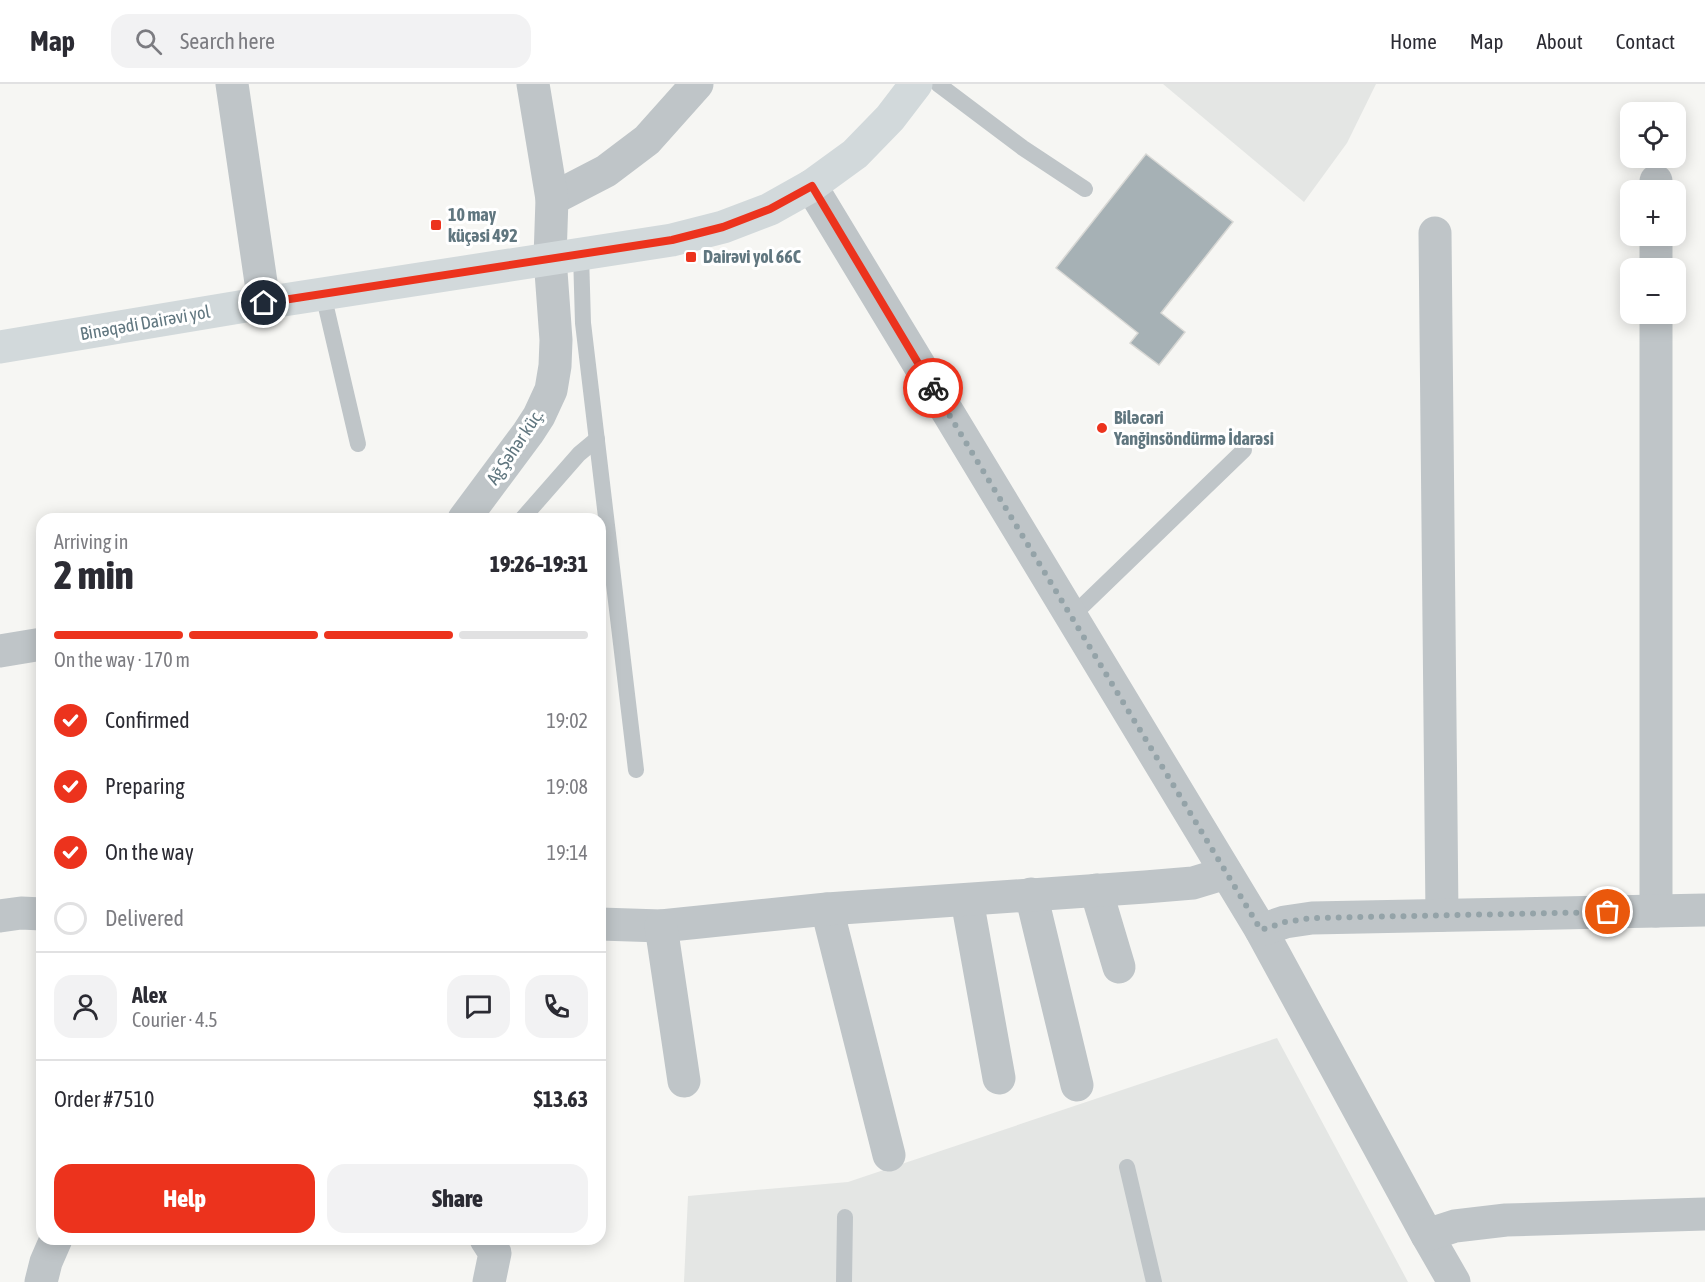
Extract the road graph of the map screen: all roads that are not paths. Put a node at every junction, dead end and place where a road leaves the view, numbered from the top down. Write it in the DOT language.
graph roads {
  1 [pos="232,84"];
  2 [pos="532,84"];
  3 [pos="697,84"];
  4 [pos="916,84"];
  5 [pos="939,84"];
  6 [pos="812,186"];
  7 [pos="1085,189"];
  8 [pos="552,199"];
  9 [pos="1435,233"];
  10 [pos="565,256"];
  11 [pos="323,294"];
  12 [pos="264,303"];
  13 [pos="1656,324"];
  14 [pos="0,347"];
  15 [pos="597,439"];
  16 [pos="358,444"];
  17 [pos="1244,450"];
  18 [pos="468,513"];
  19 [pos="527,513"];
  20 [pos="606,513"];
  21 [pos="606,515"];
  22 [pos="1071,617"];
  23 [pos="36,645"];
  24 [pos="0,651"];
  25 [pos="636,770"];
  26 [pos="1226,873"];
  27 [pos="1096,890"];
  28 [pos="1031,894"];
  29 [pos="967,900"];
  30 [pos="827,909"];
  31 [pos="1705,910"];
  32 [pos="1656,911"];
  33 [pos="36,914"];
  34 [pos="1442,915"];
  35 [pos="0,916"];
  36 [pos="606,924"];
  37 [pos="661,926"];
  38 [pos="1261,930"];
  39 [pos="1119,967"];
  40 [pos="999,1078"];
  41 [pos="684,1081"];
  42 [pos="1077,1085"];
  43 [pos="889,1155"];
  44 [pos="1127,1167"];
  45 [pos="1705,1214"];
  46 [pos="845,1217"];
  47 [pos="1427,1235"];
  48 [pos="53,1245"];
  49 [pos="490,1245"];
  50 [pos="41,1282"];
  51 [pos="489,1282"];
  52 [pos="844,1282"];
  53 [pos="1154,1282"];
  54 [pos="1454,1282"];
  1 -- 12 [label="street"];
  2 -- 8 [label="street, Ağ Şəhər küç."];
  3 -- 8 [label="street"];
  4 -- 6 [label="main road, Binəqədi Dairəvi yol"];
  5 -- 7 [label="lane"];
  6 -- 10 [label="main road, Binəqədi Dairəvi yol"];
  6 -- 22 [label="street"];
  8 -- 10 [label="street, Ağ Şəhər küç."];
  9 -- 34 [label="street"];
  10 -- 11 [label="main road, Binəqədi Dairəvi yol"];
  10 -- 15 [label="lane"];
  10 -- 18 [label="street, Ağ Şəhər küç."];
  11 -- 12 [label="main road, Binəqədi Dairəvi yol"];
  11 -- 16 [label="lane"];
  12 -- 14 [label="main road, Binəqədi Dairəvi yol"];
  13 -- 32 [label="street"];
  15 -- 19 [label="lane"];
  15 -- 20 [label="lane"];
  17 -- 22 [label="lane"];
  21 -- 25 [label="lane"];
  22 -- 26 [label="street"];
  23 -- 24 [label="street"];
  26 -- 27 [label="street"];
  26 -- 38 [label="street"];
  27 -- 28 [label="street"];
  27 -- 39 [label="street"];
  28 -- 29 [label="street"];
  28 -- 42 [label="street"];
  29 -- 30 [label="street"];
  29 -- 40 [label="street"];
  30 -- 37 [label="street"];
  30 -- 43 [label="street"];
  31 -- 32 [label="street"];
  32 -- 34 [label="street"];
  33 -- 35 [label="street"];
  34 -- 38 [label="street"];
  36 -- 37 [label="street"];
  37 -- 41 [label="street"];
  38 -- 47 [label="street"];
  44 -- 53 [label="lane"];
  45 -- 47 [label="street"];
  46 -- 52 [label="lane"];
  47 -- 54 [label="street"];
  48 -- 50 [label="street"];
  49 -- 51 [label="street"];
}
